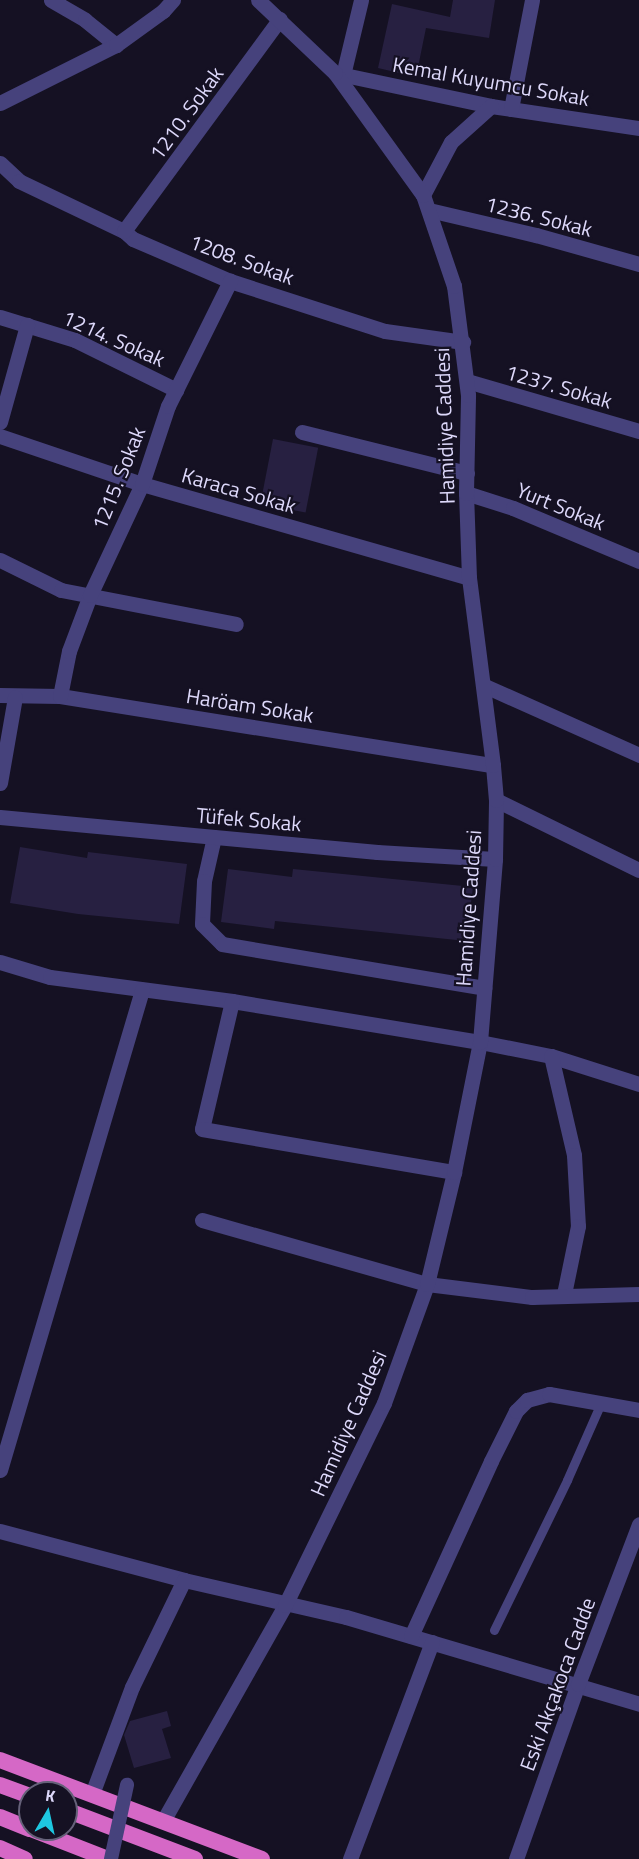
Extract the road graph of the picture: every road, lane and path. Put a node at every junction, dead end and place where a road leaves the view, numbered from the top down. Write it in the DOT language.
graph roads {
  1 [pos="51,0"];
  2 [pos="173,0"];
  3 [pos="258,0"];
  4 [pos="361,0"];
  5 [pos="532,0"];
  6 [pos="280,19"];
  7 [pos="116,45"];
  8 [pos="339,74"];
  9 [pos="0,103"];
  10 [pos="491,106"];
  11 [pos="512,109"];
  12 [pos="639,128"];
  13 [pos="0,163"];
  14 [pos="423,195"];
  15 [pos="429,210"];
  16 [pos="124,231"];
  17 [pos="639,264"];
  18 [pos="230,281"];
  19 [pos="0,317"];
  20 [pos="27,325"];
  21 [pos="463,342"];
  22 [pos="466,381"];
  23 [pos="176,390"];
  24 [pos="0,422"];
  25 [pos="639,431"];
  26 [pos="302,432"];
  27 [pos="0,436"];
  28 [pos="467,473"];
  29 [pos="142,484"];
  30 [pos="466,493"];
  31 [pos="0,560"];
  32 [pos="639,561"];
  33 [pos="470,578"];
  34 [pos="90,595"];
  35 [pos="236,624"];
  36 [pos="484,686"];
  37 [pos="8,696"];
  38 [pos="60,696"];
  39 [pos="639,755"];
  40 [pos="493,765"];
  41 [pos="0,783"];
  42 [pos="496,800"];
  43 [pos="0,817"];
  44 [pos="214,837"];
  45 [pos="495,860"];
  46 [pos="639,870"];
  47 [pos="0,962"];
  48 [pos="484,988"];
  49 [pos="142,990"];
  50 [pos="232,1001"];
  51 [pos="480,1042"];
  52 [pos="551,1056"];
  53 [pos="639,1084"];
  54 [pos="454,1173"];
  55 [pos="202,1220"];
  56 [pos="427,1284"];
  57 [pos="564,1294"];
  58 [pos="639,1294"];
  59 [pos="601,1403"];
  60 [pos="639,1410"];
  61 [pos="0,1470"];
  62 [pos="639,1524"];
  63 [pos="0,1531"];
  64 [pos="184,1580"];
  65 [pos="285,1605"];
  66 [pos="494,1630"];
  67 [pos="411,1636"];
  68 [pos="432,1641"];
  69 [pos="578,1684"];
  70 [pos="639,1704"];
  71 [pos="0,1760"];
  72 [pos="0,1785"];
  73 [pos="127,1785"];
  74 [pos="18,1792"];
  75 [pos="92,1794"];
  76 [pos="78,1815"];
  77 [pos="0,1817"];
  78 [pos="163,1821"];
  79 [pos="18,1824"];
  80 [pos="63,1841"];
  81 [pos="0,1848"];
  82 [pos="25,1859"];
  83 [pos="110,1859"];
  84 [pos="195,1859"];
  85 [pos="262,1859"];
  86 [pos="350,1859"];
  87 [pos="516,1859"];
  1 -- 7 [label="street"];
  2 -- 7 [label="street"];
  3 -- 6 [label="street, Hamidiye Caddesi"];
  4 -- 8 [label="street"];
  5 -- 11 [label="street"];
  6 -- 8 [label="street, Hamidiye Caddesi"];
  6 -- 16 [label="street, 1210. Sokak"];
  7 -- 9 [label="street"];
  8 -- 10 [label="street, Kemal Kuyumcu Sokak"];
  8 -- 14 [label="street, Hamidiye Caddesi"];
  10 -- 11 [label="street, Kemal Kuyumcu Sokak"];
  10 -- 14 [label="street"];
  11 -- 12 [label="street, Kemal Kuyumcu Sokak"];
  13 -- 16 [label="street, 1208. Sokak"];
  14 -- 15 [label="street, Hamidiye Caddesi"];
  15 -- 17 [label="street, 1236. Sokak"];
  15 -- 21 [label="street, Hamidiye Caddesi"];
  16 -- 18 [label="street, 1208. Sokak"];
  18 -- 21 [label="street, 1208. Sokak"];
  18 -- 23 [label="street, 1215. Sokak"];
  19 -- 20 [label="street, 1214. Sokak"];
  20 -- 23 [label="street, 1214. Sokak"];
  20 -- 24 [label="street"];
  21 -- 22 [label="street, Hamidiye Caddesi"];
  22 -- 25 [label="street, 1237. Sokak"];
  22 -- 28 [label="street, Hamidiye Caddesi"];
  23 -- 29 [label="street, 1215. Sokak"];
  26 -- 28 [label="street"];
  27 -- 29 [label="street, Karaca Sokak"];
  28 -- 30 [label="street, Hamidiye Caddesi"];
  29 -- 33 [label="street, Karaca Sokak"];
  29 -- 34 [label="street, 1215. Sokak"];
  30 -- 32 [label="street, Yurt Sokak"];
  30 -- 33 [label="street, Hamidiye Caddesi"];
  31 -- 34 [label="street"];
  33 -- 36 [label="street, Hamidiye Caddesi"];
  34 -- 35 [label="street"];
  34 -- 38 [label="street, 1215. Sokak"];
  36 -- 39 [label="street"];
  36 -- 40 [label="street, Hamidiye Caddesi"];
  37 -- 38 [label="street, Haröam Sokak"];
  37 -- 41 [label="street"];
  38 -- 40 [label="street, Haröam Sokak"];
  40 -- 42 [label="street, Hamidiye Caddesi"];
  42 -- 45 [label="street, Hamidiye Caddesi"];
  42 -- 46 [label="street"];
  43 -- 44 [label="street, Tüfek Sokak"];
  44 -- 45 [label="street, Tüfek Sokak"];
  44 -- 48 [label="street"];
  45 -- 48 [label="street, Hamidiye Caddesi"];
  47 -- 49 [label="street"];
  48 -- 51 [label="street, Hamidiye Caddesi"];
  49 -- 50 [label="street"];
  49 -- 61 [label="street"];
  50 -- 51 [label="street"];
  50 -- 54 [label="street"];
  51 -- 52 [label="street"];
  51 -- 54 [label="street, Hamidiye Caddesi"];
  52 -- 53 [label="street"];
  52 -- 57 [label="street"];
  54 -- 56 [label="street, Hamidiye Caddesi"];
  55 -- 56 [label="street"];
  56 -- 57 [label="street"];
  56 -- 65 [label="street, Hamidiye Caddesi"];
  57 -- 58 [label="street"];
  59 -- 60 [label="street"];
  59 -- 66 [label="lane"];
  59 -- 67 [label="street"];
  62 -- 69 [label="street, Eski Akçakoca Cadde"];
  63 -- 64 [label="street"];
  64 -- 65 [label="street"];
  64 -- 75 [label="street"];
  65 -- 67 [label="street"];
  65 -- 78 [label="street, Hamidiye Caddesi"];
  67 -- 68 [label="street"];
  68 -- 69 [label="street"];
  68 -- 86 [label="street"];
  69 -- 70 [label="street"];
  69 -- 87 [label="street, Eski Akçakoca Cadde"];
  71 -- 75 [label="highway"];
  72 -- 74 [label="highway"];
  73 -- 83 [label="street, bridge"];
  75 -- 78 [label="highway"];
  76 -- 84 [label="highway"];
  77 -- 79 [label="highway"];
  78 -- 85 [label="highway"];
  80 -- 83 [label="highway"];
  81 -- 82 [label="highway"];
}
